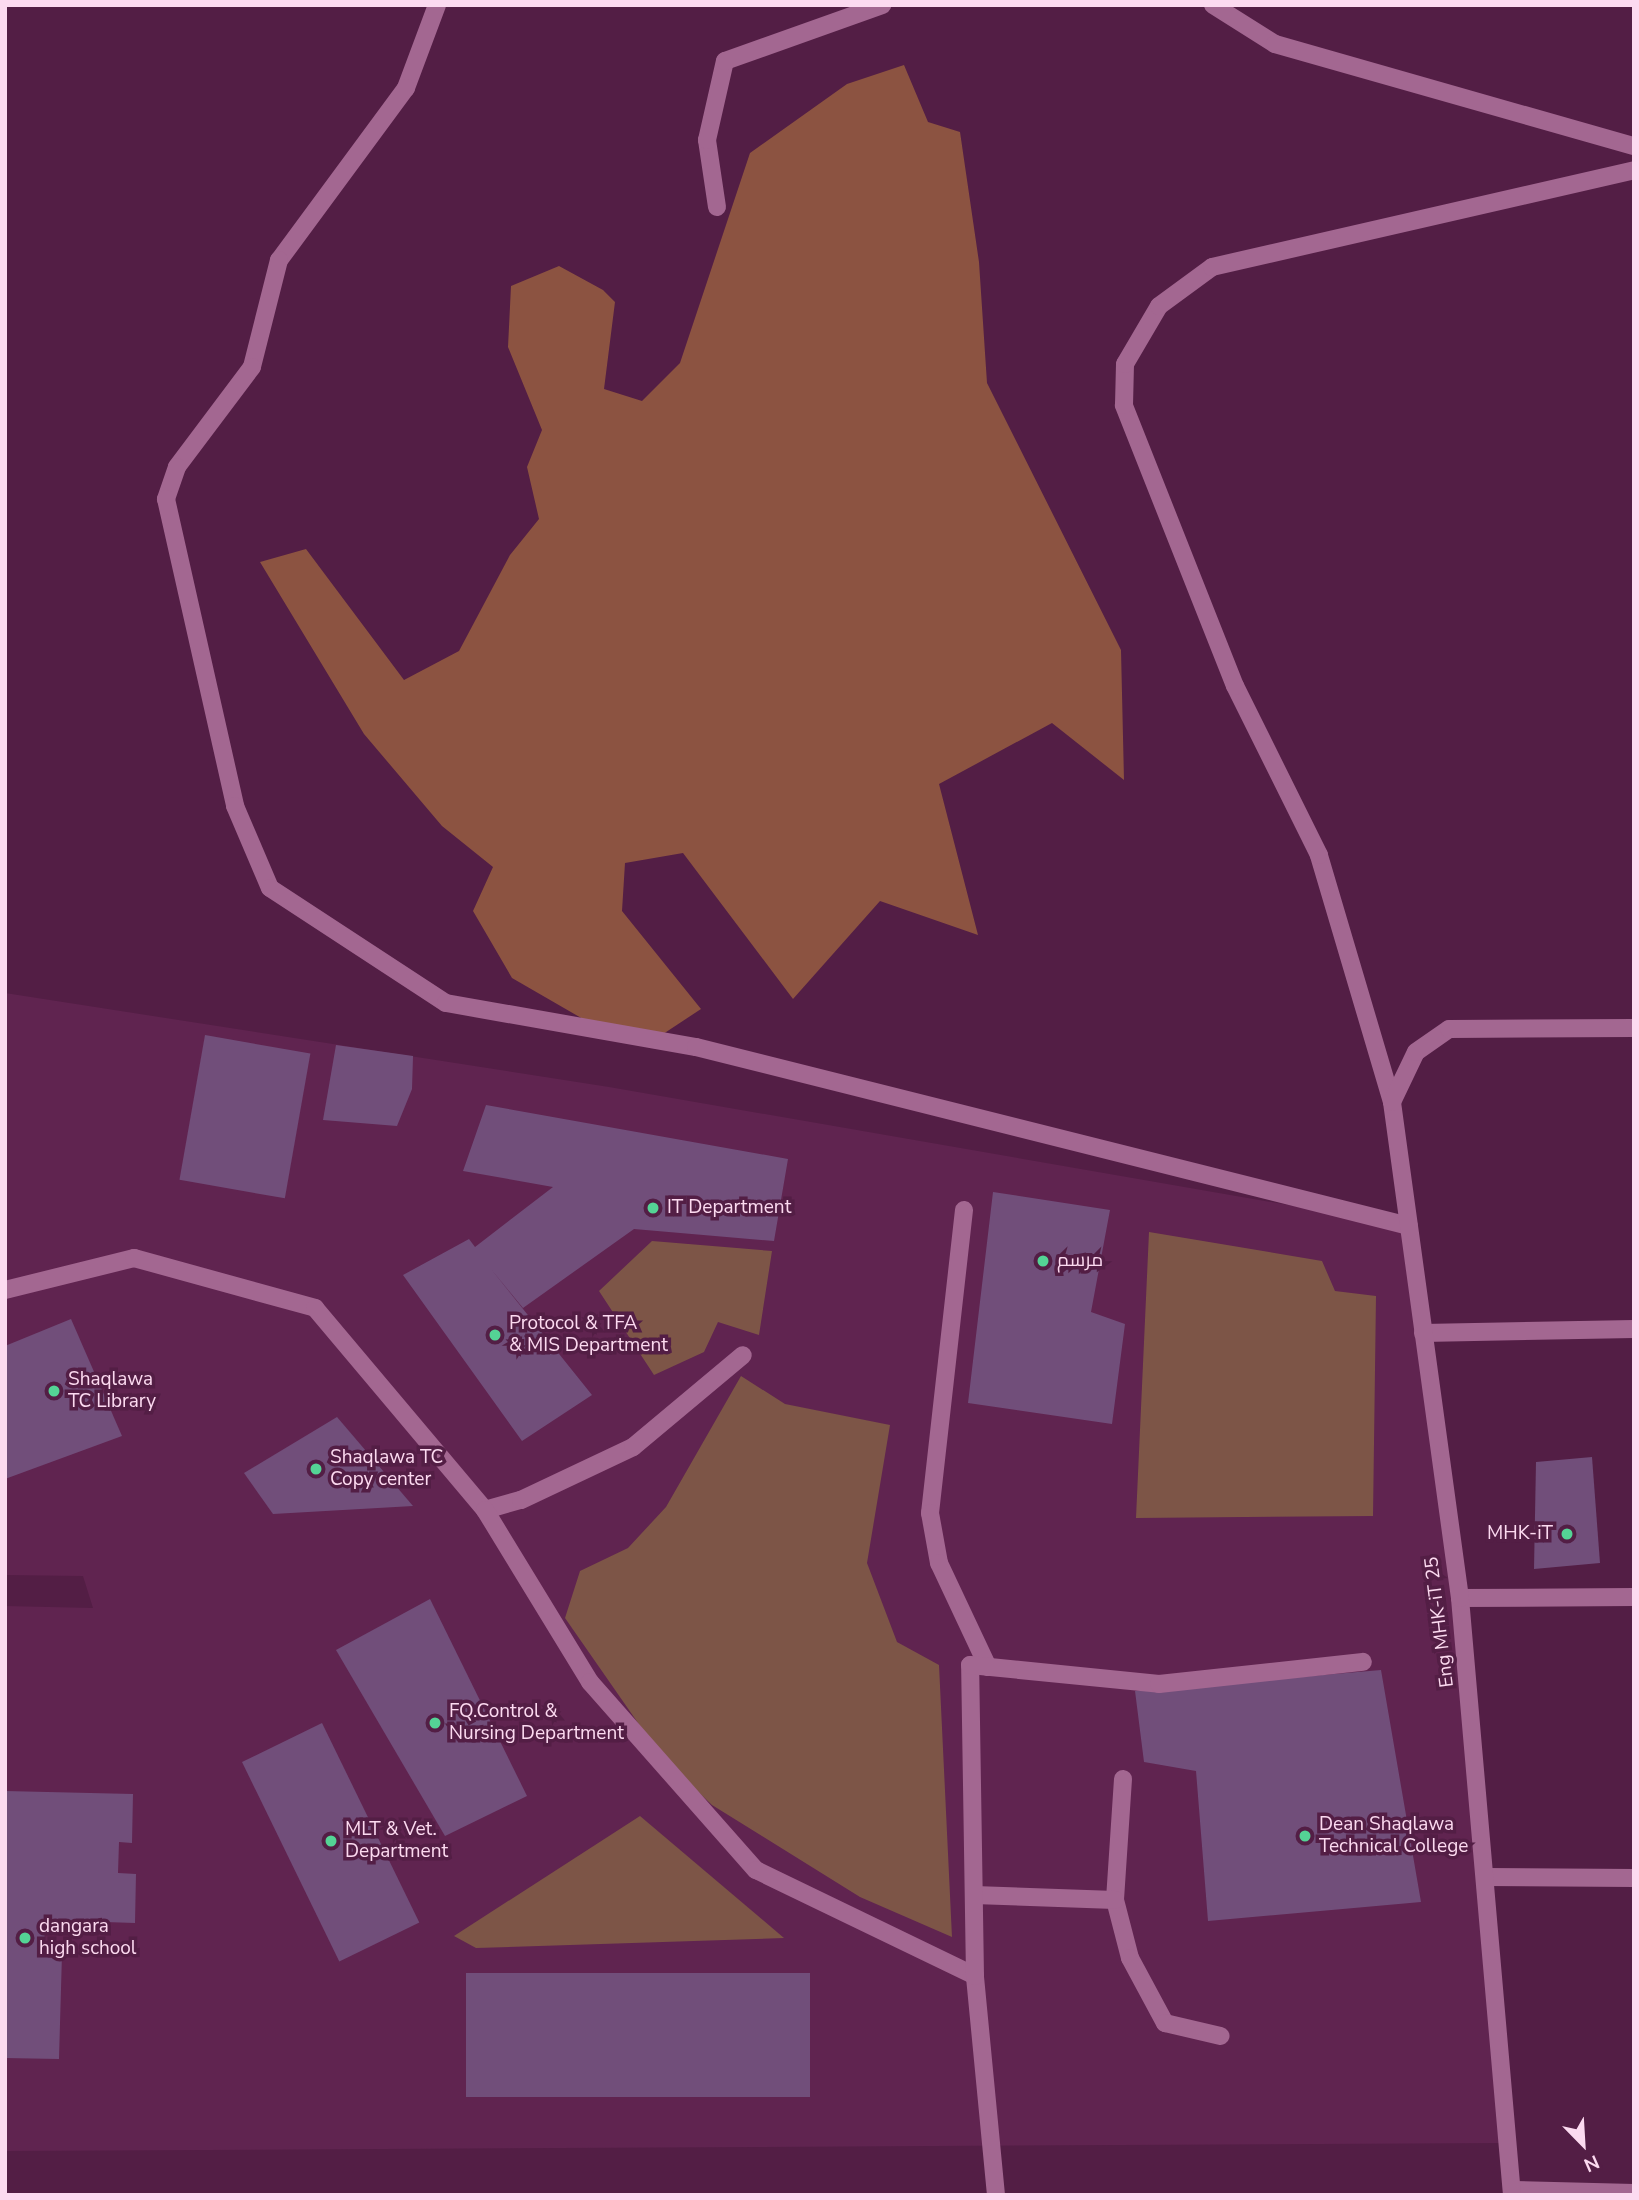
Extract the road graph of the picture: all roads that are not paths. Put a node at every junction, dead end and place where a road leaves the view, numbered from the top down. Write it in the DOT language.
graph roads {
  1 [pos="437,5"];
  2 [pos="883,5"];
  3 [pos="1213,5"];
  4 [pos="1634,146"];
  5 [pos="1634,170"];
  6 [pos="717,207"];
  7 [pos="1634,1028"];
  8 [pos="1392,1102"];
  9 [pos="964,1210"];
  10 [pos="1409,1226"];
  11 [pos="5,1290"];
  12 [pos="1634,1329"];
  13 [pos="1423,1333"];
  14 [pos="743,1355"];
  15 [pos="485,1510"];
  16 [pos="1634,1597"];
  17 [pos="1460,1598"];
  18 [pos="1363,1662"];
  19 [pos="988,1667"];
  20 [pos="1123,1779"];
  21 [pos="1486,1877"];
  22 [pos="1634,1878"];
  23 [pos="974,1895"];
  24 [pos="1115,1900"];
  25 [pos="975,1976"];
  26 [pos="1221,2036"];
  27 [pos="1512,2192"];
  28 [pos="1634,2193"];
  29 [pos="996,2195"];
  1 -- 10 [label="street"];
  2 -- 6 [label="street"];
  3 -- 4 [label="street"];
  5 -- 8 [label="street, Eng MHK-iT 25"];
  7 -- 8 [label="street"];
  8 -- 10 [label="street, Eng MHK-iT 25"];
  9 -- 19 [label="street"];
  10 -- 13 [label="street, Eng MHK-iT 25"];
  11 -- 15 [label="street"];
  12 -- 13 [label="street"];
  13 -- 17 [label="street, Eng MHK-iT 25"];
  14 -- 15 [label="street"];
  15 -- 25 [label="street"];
  16 -- 17 [label="street"];
  17 -- 21 [label="street, Eng MHK-iT 25"];
  18 -- 19 [label="street"];
  19 -- 23 [label="street"];
  20 -- 24 [label="street"];
  21 -- 22 [label="street"];
  21 -- 27 [label="street, Eng MHK-iT 25"];
  23 -- 24 [label="street"];
  23 -- 25 [label="street"];
  24 -- 26 [label="street"];
  25 -- 29 [label="street"];
  27 -- 28 [label="street"];
}
